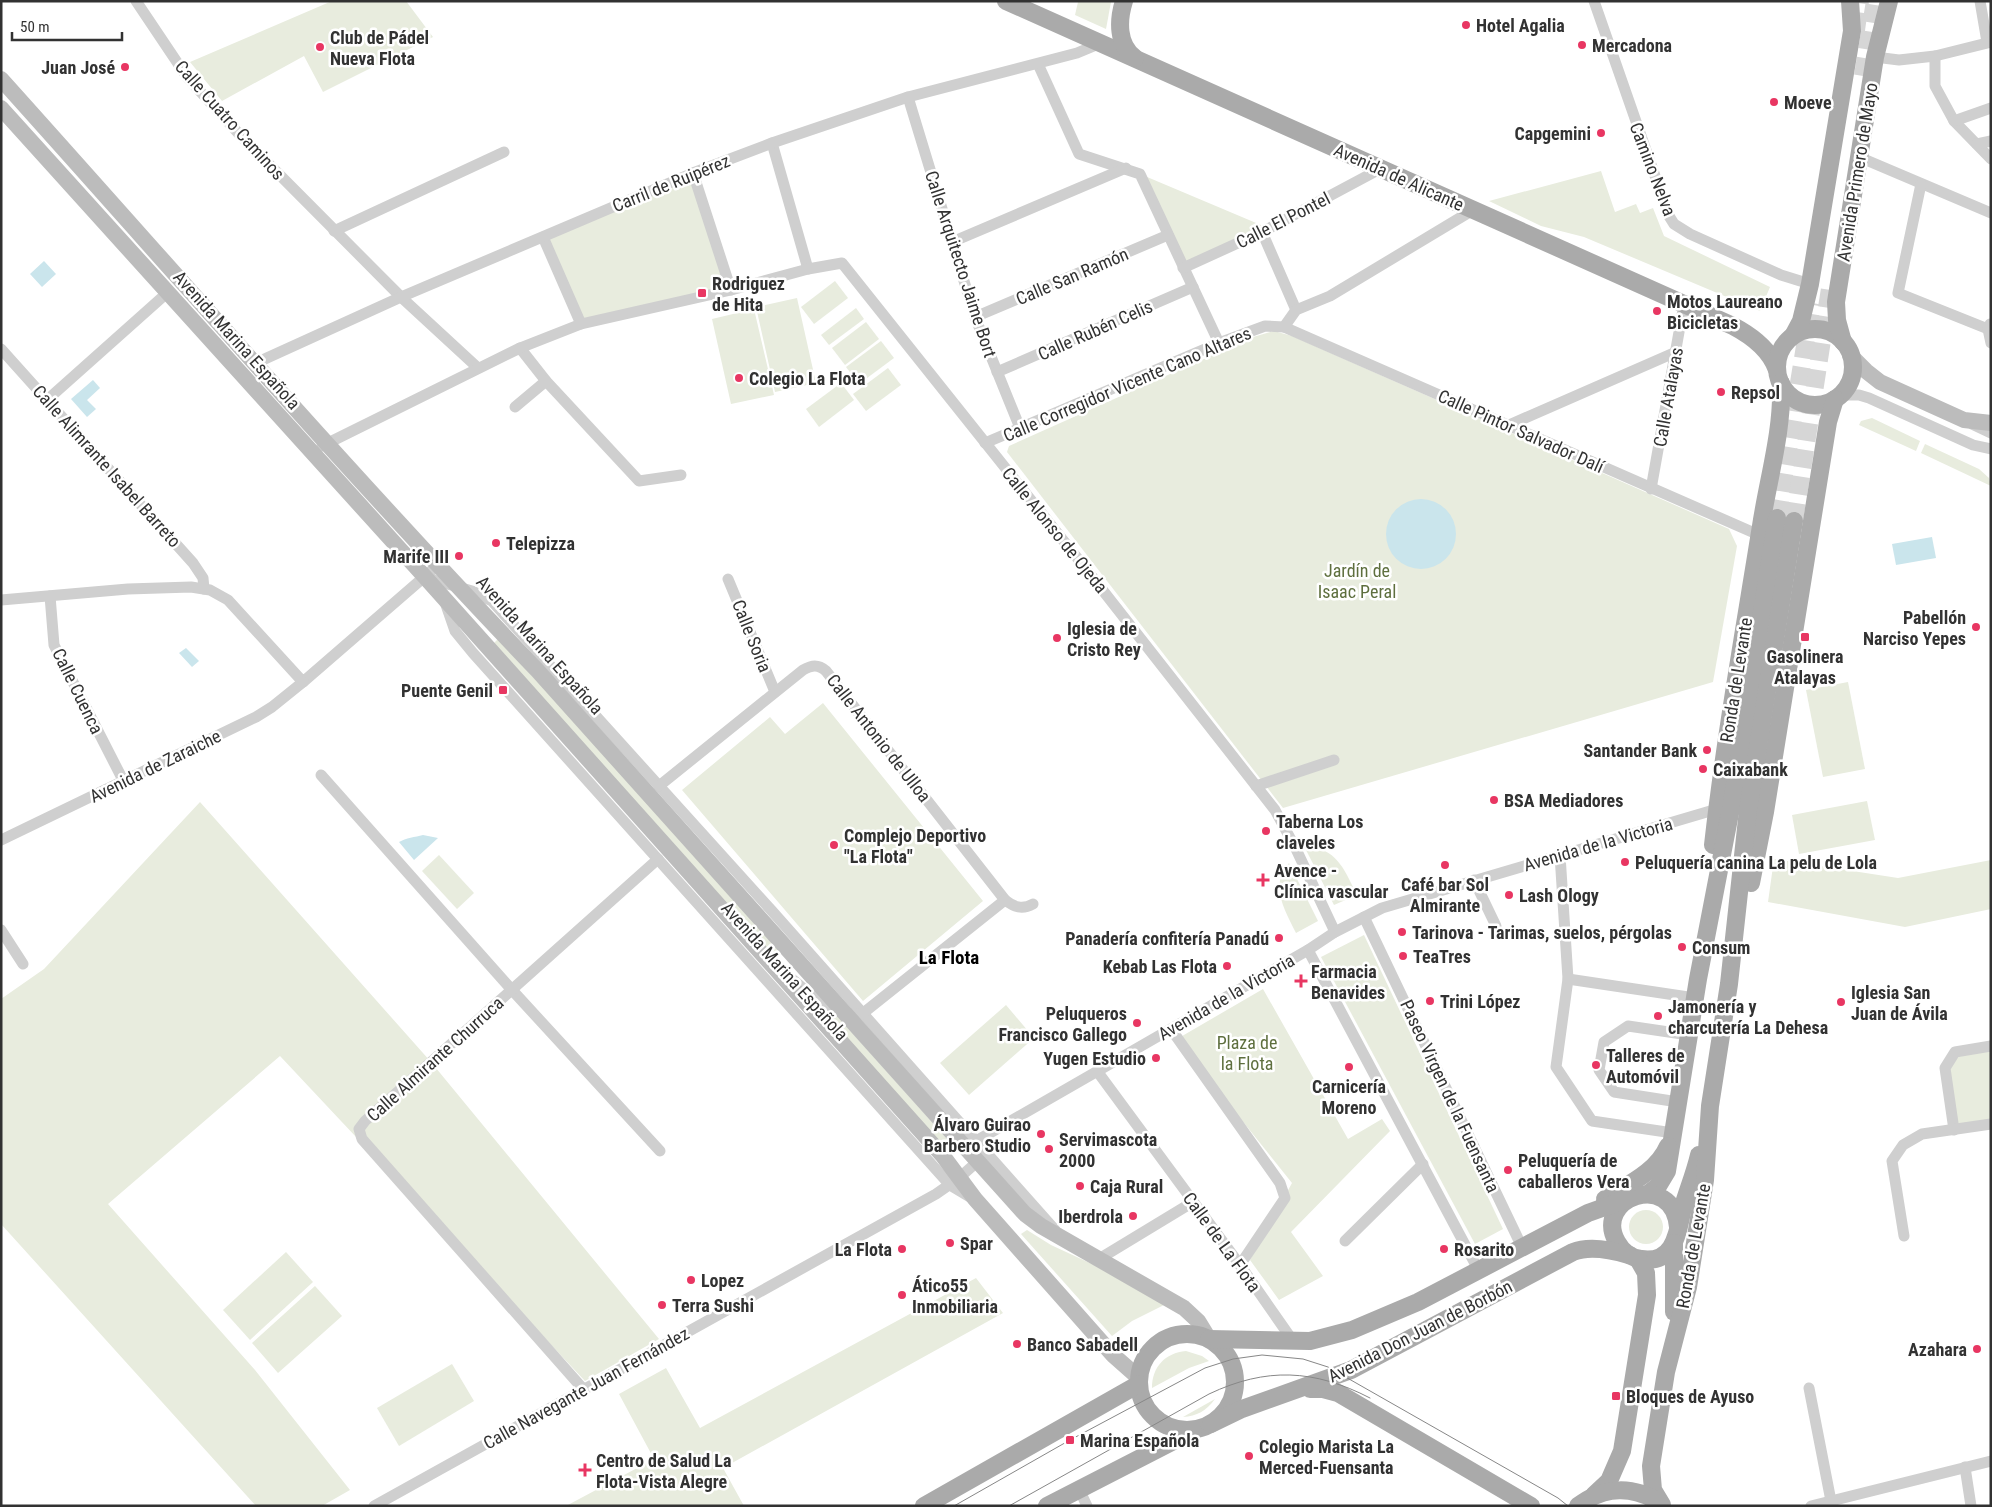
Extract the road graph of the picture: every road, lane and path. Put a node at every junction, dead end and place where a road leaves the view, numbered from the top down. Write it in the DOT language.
graph roads {
  1 [pos="136,1"];
  2 [pos="1006,1"];
  3 [pos="1124,1"];
  4 [pos="1594,1"];
  5 [pos="1850,1"];
  6 [pos="1889,1"];
  7 [pos="1980,1"];
  8 [pos="1119,21"];
  9 [pos="1989,42"];
  10 [pos="1101,43"];
  11 [pos="1875,56"];
  12 [pos="1936,56"];
  13 [pos="1139,60"];
  14 [pos="1038,64"];
  15 [pos="1,79"];
  16 [pos="908,98"];
  17 [pos="1,108"];
  18 [pos="1991,108"];
  19 [pos="1954,121"];
  20 [pos="1991,141"];
  21 [pos="772,143"];
  22 [pos="1977,144"];
  23 [pos="504,152"];
  24 [pos="1859,158"];
  25 [pos="1991,160"];
  26 [pos="1126,168"];
  27 [pos="1380,168"];
  28 [pos="693,173"];
  29 [pos="1921,184"];
  30 [pos="1473,210"];
  31 [pos="1991,213"];
  32 [pos="334,231"];
  33 [pos="1262,232"];
  34 [pos="1168,235"];
  35 [pos="544,237"];
  36 [pos="952,242"];
  37 [pos="1183,268"];
  38 [pos="808,269"];
  39 [pos="1810,284"];
  40 [pos="1193,287"];
  41 [pos="731,290"];
  42 [pos="167,293"];
  43 [pos="401,297"];
  44 [pos="1684,304"];
  45 [pos="1296,310"];
  46 [pos="975,317"];
  47 [pos="581,324"];
  48 [pos="1990,326"];
  49 [pos="1284,327"];
  50 [pos="1793,336"];
  51 [pos="1991,343"];
  52 [pos="1220,344"];
  53 [pos="1,348"];
  54 [pos="520,348"];
  55 [pos="1847,349"];
  56 [pos="1676,352"];
  57 [pos="256,363"];
  58 [pos="478,368"];
  59 [pos="997,372"];
  60 [pos="1779,377"];
  61 [pos="546,381"];
  62 [pos="1837,397"];
  63 [pos="47,400"];
  64 [pos="515,407"];
  65 [pos="1964,420"];
  66 [pos="1991,423"];
  67 [pos="1509,425"];
  68 [pos="1020,428"];
  69 [pos="1991,433"];
  70 [pos="326,443"];
  71 [pos="985,443"];
  72 [pos="1972,445"];
  73 [pos="1991,449"];
  74 [pos="313,454"];
  75 [pos="1991,454"];
  76 [pos="680,475"];
  77 [pos="1651,489"];
  78 [pos="1759,535"];
  79 [pos="438,565"];
  80 [pos="425,577"];
  81 [pos="728,579"];
  82 [pos="458,587"];
  83 [pos="204,588"];
  84 [pos="50,596"];
  85 [pos="444,599"];
  86 [pos="1,600"];
  87 [pos="522,633"];
  88 [pos="537,670"];
  89 [pos="303,682"];
  90 [pos="775,692"];
  91 [pos="1334,760"];
  92 [pos="321,775"];
  93 [pos="124,782"];
  94 [pos="659,786"];
  95 [pos="1256,786"];
  96 [pos="1717,809"];
  97 [pos="1,840"];
  98 [pos="1560,855"];
  99 [pos="658,859"];
  100 [pos="1474,880"];
  101 [pos="1005,900"];
  102 [pos="1033,904"];
  103 [pos="1364,917"];
  104 [pos="1496,926"];
  105 [pos="1,930"];
  106 [pos="1335,932"];
  107 [pos="1308,950"];
  108 [pos="762,954"];
  109 [pos="23,964"];
  110 [pos="1568,979"];
  111 [pos="1698,979"];
  112 [pos="1729,984"];
  113 [pos="512,990"];
  114 [pos="1695,998"];
  115 [pos="843,1013"];
  116 [pos="862,1014"];
  117 [pos="1170,1029"];
  118 [pos="1689,1035"];
  119 [pos="1991,1046"];
  120 [pos="1097,1071"];
  121 [pos="1678,1102"];
  122 [pos="1710,1106"];
  123 [pos="1991,1124"];
  124 [pos="1954,1130"];
  125 [pos="1673,1134"];
  126 [pos="976,1141"];
  127 [pos="660,1151"];
  128 [pos="977,1162"];
  129 [pos="1423,1164"];
  130 [pos="954,1182"];
  131 [pos="1648,1194"];
  132 [pos="1630,1198"];
  133 [pos="1193,1202"];
  134 [pos="1567,1224"];
  135 [pos="1676,1235"];
  136 [pos="1904,1236"];
  137 [pos="1063,1238"];
  138 [pos="1345,1242"];
  139 [pos="1522,1248"];
  140 [pos="1634,1257"];
  141 [pos="1099,1259"];
  142 [pos="1240,1265"];
  143 [pos="1479,1271"];
  144 [pos="1209,1339"];
  145 [pos="1293,1341"];
  146 [pos="1666,1372"];
  147 [pos="1139,1381"];
  148 [pos="1809,1388"];
  149 [pos="584,1390"];
  150 [pos="1290,1391"];
  151 [pos="1204,1426"];
  152 [pos="1991,1461"];
  153 [pos="1965,1467"];
  154 [pos="1079,1489"];
  155 [pos="1594,1495"];
  156 [pos="1832,1501"];
  157 [pos="1662,1505"];
  158 [pos="374,1506"];
  159 [pos="924,1506"];
  160 [pos="1046,1506"];
  161 [pos="1087,1506"];
  162 [pos="1531,1506"];
  163 [pos="1578,1506"];
  164 [pos="1811,1506"];
  165 [pos="1971,1506"];
  1 -- 32 [label="street, Calle Cuatro Caminos"];
  2 -- 10 [label="main road, Avenida de Alicante"];
  3 -- 8 [label="main road"];
  4 -- 39 [label="street, Camino Nelva"];
  5 -- 39 [label="main road, Avenida Primero de Mayo"];
  6 -- 11 [label="main road, Avenida Primero de Mayo"];
  7 -- 9 [label="street"];
  8 -- 10 [label="main road"];
  8 -- 13 [label="main road"];
  9 -- 12 [label="street"];
  10 -- 13 [label="main road, Avenida de Alicante"];
  10 -- 14 [label="street, Carril de Ruipérez"];
  11 -- 12 [label="street"];
  11 -- 24 [label="main road, Avenida Primero de Mayo"];
  12 -- 19 [label="street"];
  13 -- 27 [label="main road, Avenida de Alicante"];
  14 -- 16 [label="street, Carril de Ruipérez"];
  14 -- 26 [label="street"];
  15 -- 57 [label="main road, Avenida Marina Española"];
  16 -- 21 [label="street, Carril de Ruipérez"];
  16 -- 36 [label="street, Calle Arquitecto Jaime Bort"];
  17 -- 42 [label="main road, Avenida Marina Española"];
  18 -- 19 [label="street"];
  19 -- 22 [label="street"];
  20 -- 22 [label="street"];
  21 -- 28 [label="street, Carril de Ruipérez"];
  21 -- 38 [label="street"];
  22 -- 25 [label="street"];
  23 -- 32 [label="street"];
  24 -- 29 [label="street"];
  24 -- 55 [label="main road, Avenida Primero de Mayo"];
  26 -- 34 [label="street"];
  26 -- 36 [label="street"];
  27 -- 30 [label="main road, Avenida de Alicante"];
  27 -- 33 [label="street, Calle El Pontel"];
  28 -- 35 [label="street, Carril de Ruipérez"];
  28 -- 41 [label="street"];
  29 -- 31 [label="street"];
  29 -- 48 [label="street"];
  30 -- 44 [label="main road, Avenida de Alicante"];
  30 -- 45 [label="street"];
  32 -- 43 [label="street, Calle Cuatro Caminos"];
  33 -- 37 [label="street, Calle El Pontel"];
  33 -- 45 [label="street"];
  34 -- 37 [label="street"];
  34 -- 46 [label="street, Calle San Ramón"];
  35 -- 43 [label="street, Carril de Ruipérez"];
  35 -- 47 [label="street"];
  36 -- 46 [label="street, Calle Arquitecto Jaime Bort"];
  37 -- 40 [label="street"];
  38 -- 41 [label="street"];
  38 -- 71 [label="street, Calle Alonso de Ojeda"];
  39 -- 50 [label="main road, Avenida Primero de Mayo"];
  40 -- 52 [label="street"];
  40 -- 59 [label="street, Calle Rubén Celis"];
  41 -- 47 [label="street"];
  42 -- 63 [label="street"];
  42 -- 74 [label="main road, Avenida Marina Española"];
  43 -- 57 [label="street, Carril de Ruipérez"];
  43 -- 58 [label="street, Calle Cuatro Caminos"];
  44 -- 56 [label="street, Calle Atalayas"];
  44 -- 60 [label="main road, Avenida de Alicante"];
  45 -- 49 [label="street"];
  46 -- 59 [label="street, Calle Arquitecto Jaime Bort"];
  47 -- 54 [label="street"];
  48 -- 51 [label="street"];
  49 -- 52 [label="street, Calle Corregidor Vicente Cano Altares"];
  49 -- 67 [label="street, Calle Pintor Salvador Dalí"];
  50 -- 55 [label="main road"];
  50 -- 60 [label="main road"];
  52 -- 68 [label="street, Calle Corregidor Vicente Cano Altares"];
  53 -- 63 [label="street, Calle Alimrante Isabel Barreto"];
  54 -- 58 [label="street"];
  54 -- 61 [label="street"];
  55 -- 62 [label="main road"];
  55 -- 65 [label="main road"];
  56 -- 67 [label="street"];
  56 -- 77 [label="street, Calle Atalayas"];
  57 -- 70 [label="main road, Avenida Marina Española"];
  58 -- 70 [label="street"];
  59 -- 68 [label="street, Calle Arquitecto Jaime Bort"];
  60 -- 62 [label="main road"];
  60 -- 78 [label="main road, Ronda de Levante"];
  61 -- 64 [label="street"];
  61 -- 76 [label="street"];
  62 -- 72 [label="street"];
  62 -- 112 [label="main road, Ronda de Levante"];
  63 -- 83 [label="street, Calle Alimrante Isabel Barreto"];
  65 -- 66 [label="main road"];
  65 -- 69 [label="street"];
  67 -- 77 [label="street, Calle Pintor Salvador Dalí"];
  68 -- 71 [label="street, Calle Corregidor Vicente Cano Altares"];
  70 -- 74 [label="street"];
  70 -- 79 [label="main road, Avenida Marina Española"];
  71 -- 95 [label="street, Calle Alonso de Ojeda"];
  72 -- 73 [label="street"];
  72 -- 75 [label="street"];
  74 -- 80 [label="main road, Avenida Marina Española"];
  77 -- 78 [label="street, Calle Pintor Salvador Dalí"];
  78 -- 96 [label="main road, Ronda de Levante"];
  79 -- 80 [label="street, Avenida de Zaraiche"];
  79 -- 82 [label="main road, Avenida Marina Española"];
  80 -- 82 [label="street"];
  80 -- 85 [label="main road, Avenida Marina Española"];
  80 -- 89 [label="street, Avenida de Zaraiche"];
  81 -- 90 [label="street, Calle Soria"];
  82 -- 85 [label="street"];
  82 -- 87 [label="street, Avenida Marina Española"];
  82 -- 88 [label="main road, Avenida Marina Española"];
  83 -- 84 [label="street"];
  83 -- 89 [label="street"];
  84 -- 86 [label="street"];
  84 -- 93 [label="street, Calle Cuenca"];
  85 -- 99 [label="street, Avenida Marina Española"];
  85 -- 108 [label="main road, Avenida Marina Española"];
  87 -- 88 [label="street"];
  87 -- 94 [label="street, Avenida Marina Española"];
  88 -- 115 [label="main road, Avenida Marina Española"];
  89 -- 93 [label="street, Avenida de Zaraiche"];
  90 -- 94 [label="street, Calle Antonio de Ulloa"];
  90 -- 101 [label="street, Calle Antonio de Ulloa"];
  91 -- 95 [label="street"];
  92 -- 113 [label="street"];
  93 -- 97 [label="street, Avenida de Zaraiche"];
  94 -- 116 [label="street, Avenida Marina Española"];
  95 -- 106 [label="street, Calle Alonso de Ojeda"];
  96 -- 98 [label="street, Avenida de la Victoria"];
  96 -- 111 [label="main road, Ronda de Levante"];
  98 -- 100 [label="street, Avenida de la Victoria"];
  98 -- 110 [label="street"];
  99 -- 113 [label="street, Calle Almirante Churruca"];
  99 -- 130 [label="street, Avenida Marina Española"];
  100 -- 103 [label="street, Avenida de la Victoria"];
  100 -- 104 [label="street"];
  101 -- 102 [label="street"];
  101 -- 116 [label="street"];
  103 -- 106 [label="street, Avenida de la Victoria"];
  103 -- 139 [label="street, Paseo Virgen de la Fuensanta"];
  105 -- 109 [label="street"];
  106 -- 107 [label="street, Avenida de la Victoria"];
  107 -- 117 [label="street, Avenida de la Victoria"];
  107 -- 129 [label="street"];
  108 -- 115 [label="street, Avenida Marina Española"];
  108 -- 130 [label="main road, Avenida Marina Española"];
  110 -- 114 [label="street"];
  110 -- 125 [label="street"];
  111 -- 112 [label="main road, Ronda de Levante"];
  111 -- 114 [label="main road, Ronda de Levante"];
  112 -- 122 [label="main road, Ronda de Levante"];
  113 -- 127 [label="street"];
  113 -- 149 [label="street, Calle Almirante Churruca"];
  114 -- 118 [label="main road, Ronda de Levante"];
  115 -- 116 [label="street, Avenida Marina Española"];
  115 -- 128 [label="main road, Avenida Marina Española"];
  116 -- 126 [label="street, Avenida Marina Española"];
  117 -- 120 [label="street, Avenida de la Victoria"];
  117 -- 142 [label="street"];
  118 -- 121 [label="main road, Ronda de Levante"];
  118 -- 121 [label="street"];
  119 -- 124 [label="street"];
  120 -- 126 [label="street, Avenida de la Victoria"];
  120 -- 133 [label="street, Calle de La Flota"];
  121 -- 125 [label="main road, Ronda de Levante"];
  122 -- 135 [label="main road"];
  122 -- 146 [label="main road, Ronda de Levante"];
  123 -- 124 [label="street"];
  124 -- 136 [label="street"];
  125 -- 131 [label="main road, Ronda de Levante"];
  125 -- 134 [label="main road"];
  126 -- 137 [label="street, Avenida Marina Española"];
  128 -- 130 [label="street, Calle Navegante Juan Fernández"];
  128 -- 137 [label="main road, Avenida Marina Española"];
  129 -- 138 [label="street"];
  129 -- 143 [label="street"];
  130 -- 147 [label="main road, Avenida Marina Española"];
  130 -- 149 [label="street, Calle Navegante Juan Fernández"];
  131 -- 132 [label="main road"];
  131 -- 135 [label="main road"];
  132 -- 134 [label="main road, Avenida Don Juan de Borbón"];
  132 -- 140 [label="main road"];
  133 -- 141 [label="street"];
  133 -- 142 [label="street, Calle de La Flota"];
  134 -- 139 [label="main road, Avenida Don Juan de Borbón"];
  135 -- 140 [label="main road"];
  135 -- 146 [label="main road"];
  137 -- 141 [label="main road, Avenida Marina Española"];
  139 -- 143 [label="main road, Avenida Don Juan de Borbón"];
  140 -- 150 [label="main road, Avenida Don Juan de Borbón"];
  140 -- 155 [label="main road, Ronda de Levante"];
  141 -- 144 [label="main road, Avenida Marina Española"];
  142 -- 145 [label="street, Calle de La Flota"];
  143 -- 145 [label="main road, Avenida Don Juan de Borbón"];
  144 -- 145 [label="main road, Avenida Don Juan de Borbón"];
  144 -- 147 [label="main road"];
  144 -- 151 [label="main road"];
  146 -- 157 [label="main road, Ronda de Levante"];
  147 -- 151 [label="main road"];
  147 -- 159 [label="main road"];
  148 -- 156 [label="street"];
  149 -- 158 [label="street, Calle Navegante Juan Fernández"];
  150 -- 151 [label="main road, Avenida Don Juan de Borbón"];
  150 -- 162 [label="main road"];
  151 -- 154 [label="main road, Avenida Don Juan de Borbón"];
  152 -- 153 [label="street"];
  153 -- 156 [label="street"];
  153 -- 165 [label="street"];
  154 -- 160 [label="main road, Avenida Don Juan de Borbón"];
  154 -- 161 [label="street"];
  155 -- 157 [label="main road"];
  155 -- 163 [label="main road"];
  156 -- 164 [label="street"];
}
